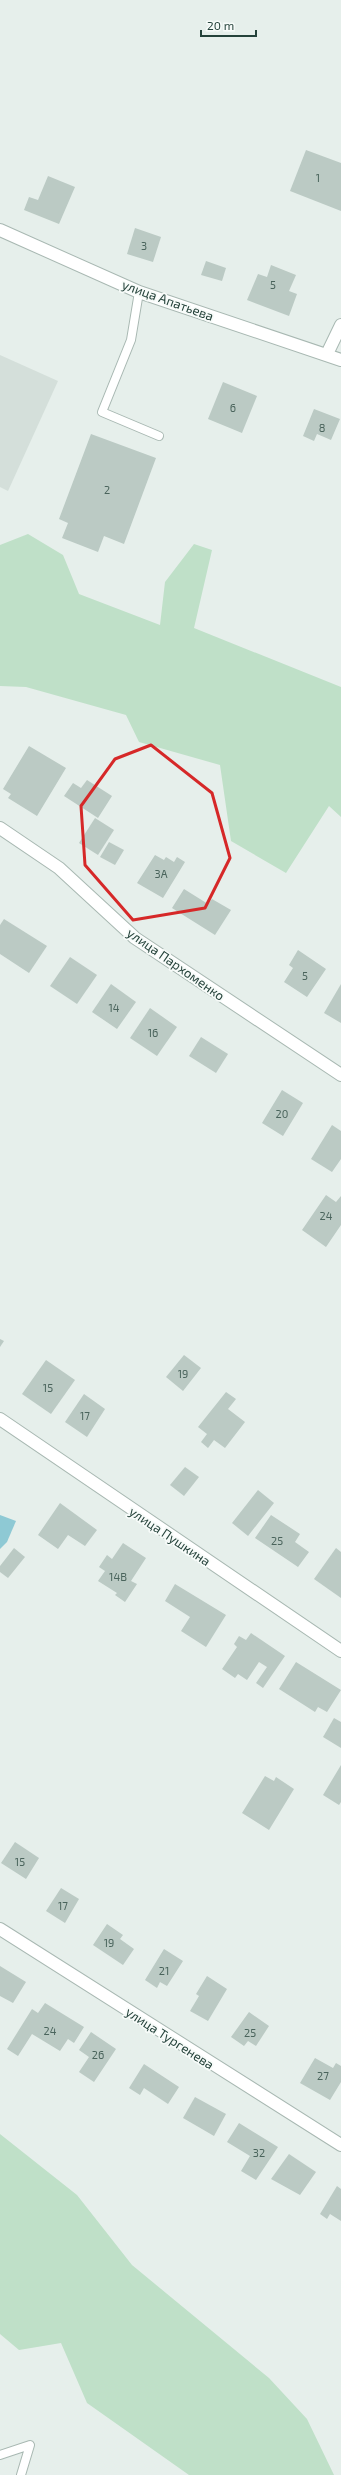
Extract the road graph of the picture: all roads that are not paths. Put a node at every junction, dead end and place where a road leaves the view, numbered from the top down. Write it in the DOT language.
graph roads {
  1 [pos="0,230"];
  2 [pos="138,292"];
  3 [pos="341,325"];
  4 [pos="327,354"];
  5 [pos="341,360"];
  6 [pos="159,436"];
  7 [pos="0,828"];
  8 [pos="341,1075"];
  9 [pos="0,1419"];
  10 [pos="341,1651"];
  11 [pos="0,1930"];
  12 [pos="341,2145"];
  13 [pos="0,2455"];
  14 [pos="22,2475"];
  1 -- 2 [label="street, улица Апатьева"];
  2 -- 4 [label="street, улица Апатьева"];
  2 -- 6 [label="lane"];
  3 -- 4 [label="street"];
  4 -- 5 [label="street, улица Апатьева"];
  7 -- 8 [label="street, улица Пархоменко"];
  9 -- 10 [label="street, улица Пушкина"];
  11 -- 12 [label="street, улица Тургенева"];
  13 -- 14 [label="lane"];
}
